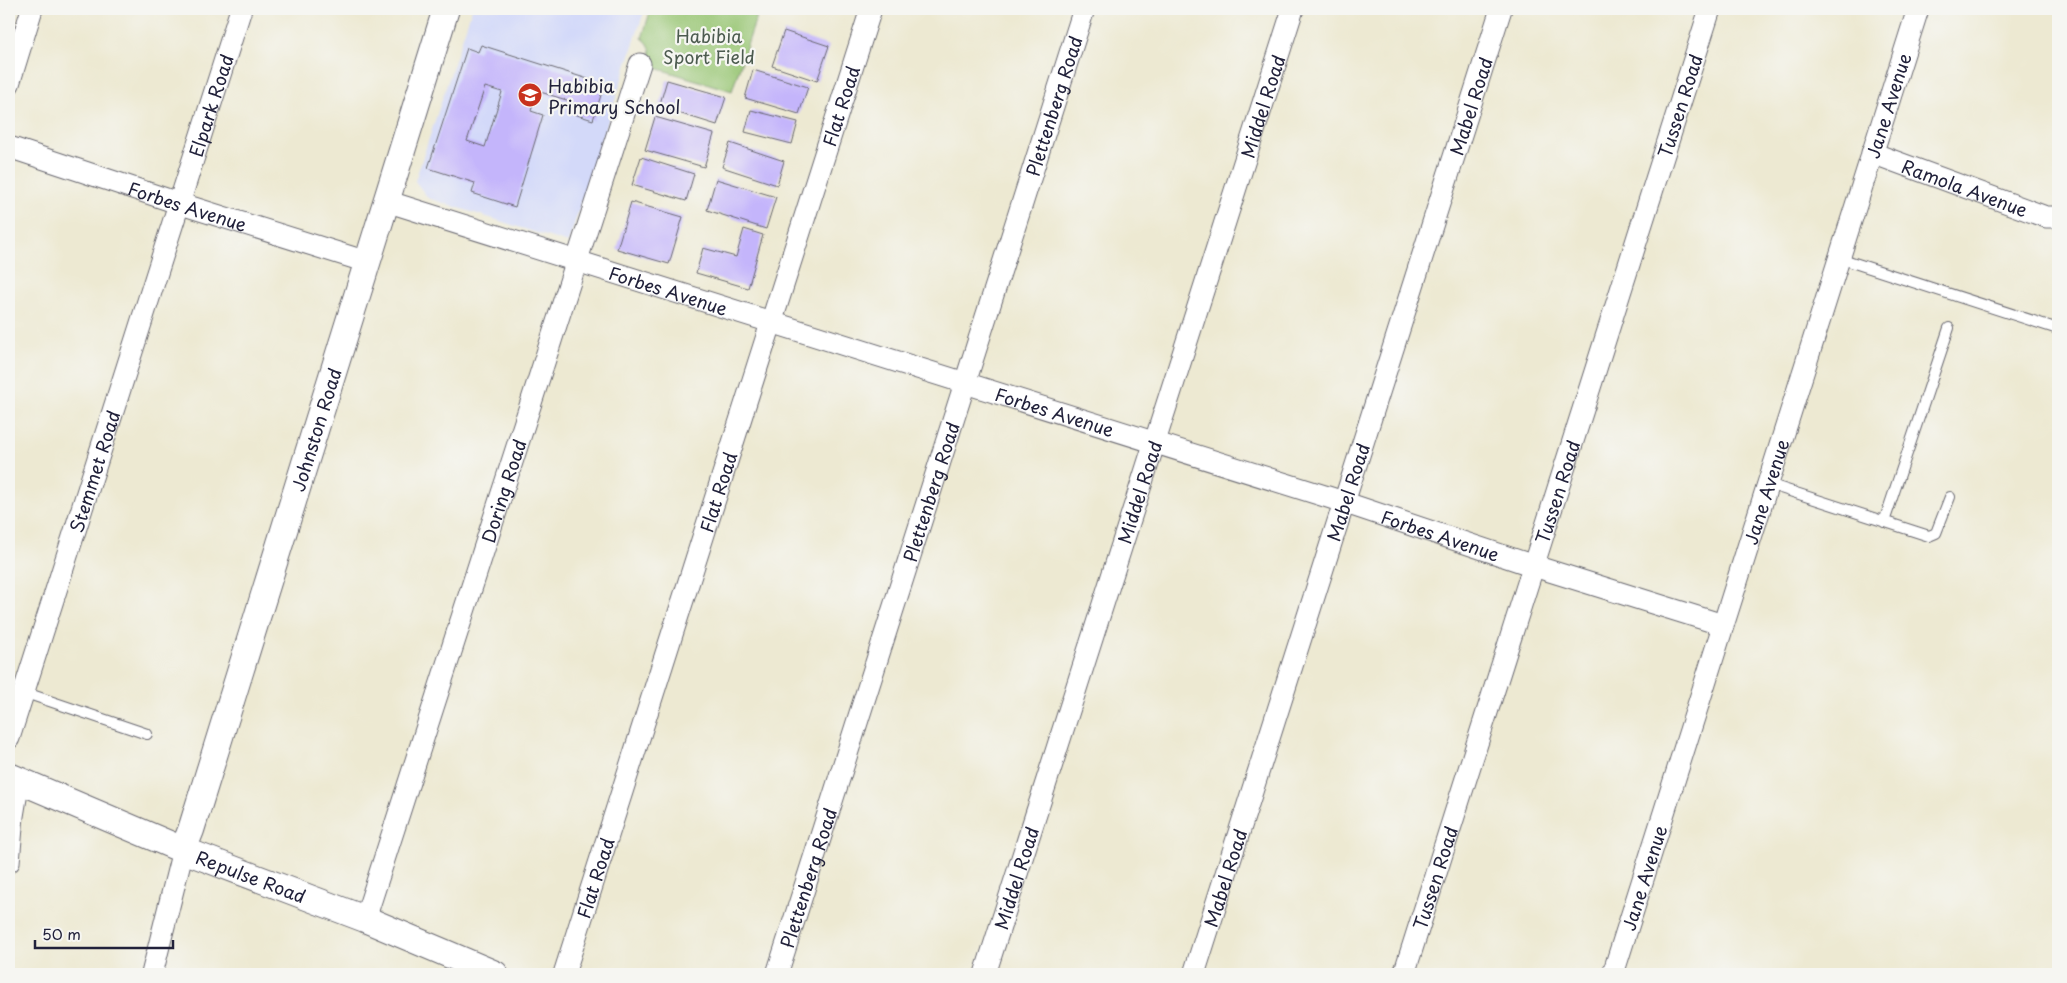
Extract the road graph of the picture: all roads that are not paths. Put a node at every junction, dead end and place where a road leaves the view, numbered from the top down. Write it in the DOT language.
graph roads {
  1 [pos="32,9"];
  2 [pos="241,9"];
  3 [pos="446,9"];
  4 [pos="872,9"];
  5 [pos="1084,9"];
  6 [pos="1292,9"];
  7 [pos="1501,9"];
  8 [pos="1710,9"];
  9 [pos="1918,9"];
  10 [pos="640,64"];
  11 [pos="9,84"];
  12 [pos="9,147"];
  13 [pos="1872,153"];
  14 [pos="386,201"];
  15 [pos="178,203"];
  16 [pos="2058,217"];
  17 [pos="1839,258"];
  18 [pos="367,262"];
  19 [pos="577,262"];
  20 [pos="772,322"];
  21 [pos="1949,328"];
  22 [pos="2058,329"];
  23 [pos="965,383"];
  24 [pos="1154,443"];
  25 [pos="1768,484"];
  26 [pos="1950,497"];
  27 [pos="1344,502"];
  28 [pos="1884,522"];
  29 [pos="1534,566"];
  30 [pos="1723,625"];
  31 [pos="23,692"];
  32 [pos="148,734"];
  33 [pos="9,738"];
  34 [pos="14,778"];
  35 [pos="183,850"];
  36 [pos="9,862"];
  37 [pos="365,919"];
  38 [pos="152,974"];
  39 [pos="495,974"];
  40 [pos="564,974"];
  41 [pos="777,974"];
  42 [pos="985,974"];
  43 [pos="1194,974"];
  44 [pos="1404,974"];
  45 [pos="1612,974"];
  1 -- 11 [label="street"];
  2 -- 15 [label="street, Elpark Road"];
  3 -- 14 [label="street, Johnston Road"];
  4 -- 20 [label="street, Flat Road"];
  5 -- 23 [label="street, Plettenberg Road"];
  6 -- 24 [label="street, Middel Road"];
  7 -- 27 [label="street, Mabel Road"];
  8 -- 29 [label="street, Tussen Road"];
  9 -- 13 [label="street, Jane Avenue"];
  10 -- 19 [label="street, Doring Road"];
  12 -- 15 [label="street, Forbes Avenue"];
  13 -- 16 [label="street, Ramola Avenue"];
  13 -- 17 [label="street, Jane Avenue"];
  14 -- 18 [label="street, Johnston Road"];
  14 -- 19 [label="street, Forbes Avenue"];
  15 -- 18 [label="street, Forbes Avenue"];
  15 -- 31 [label="street, Stemmet Road"];
  17 -- 22 [label="lane"];
  17 -- 25 [label="street, Jane Avenue"];
  18 -- 35 [label="street, Johnston Road"];
  19 -- 20 [label="street, Forbes Avenue"];
  19 -- 37 [label="street, Doring Road"];
  20 -- 23 [label="street, Forbes Avenue"];
  20 -- 40 [label="street, Flat Road"];
  21 -- 28 [label="lane"];
  23 -- 24 [label="street, Forbes Avenue"];
  23 -- 41 [label="street, Plettenberg Road"];
  24 -- 27 [label="street, Forbes Avenue"];
  24 -- 42 [label="street, Middel Road"];
  25 -- 28 [label="lane"];
  25 -- 30 [label="street, Jane Avenue"];
  26 -- 28 [label="lane"];
  27 -- 29 [label="street, Forbes Avenue"];
  27 -- 43 [label="street, Mabel Road"];
  29 -- 30 [label="street, Forbes Avenue"];
  29 -- 44 [label="street, Tussen Road"];
  30 -- 45 [label="street, Jane Avenue"];
  31 -- 32 [label="lane"];
  31 -- 33 [label="street, Stemmet Road"];
  34 -- 35 [label="street, Repulse Road"];
  34 -- 36 [label="street"];
  35 -- 37 [label="street, Repulse Road"];
  35 -- 38 [label="street"];
  37 -- 39 [label="street, Repulse Road"];
}
